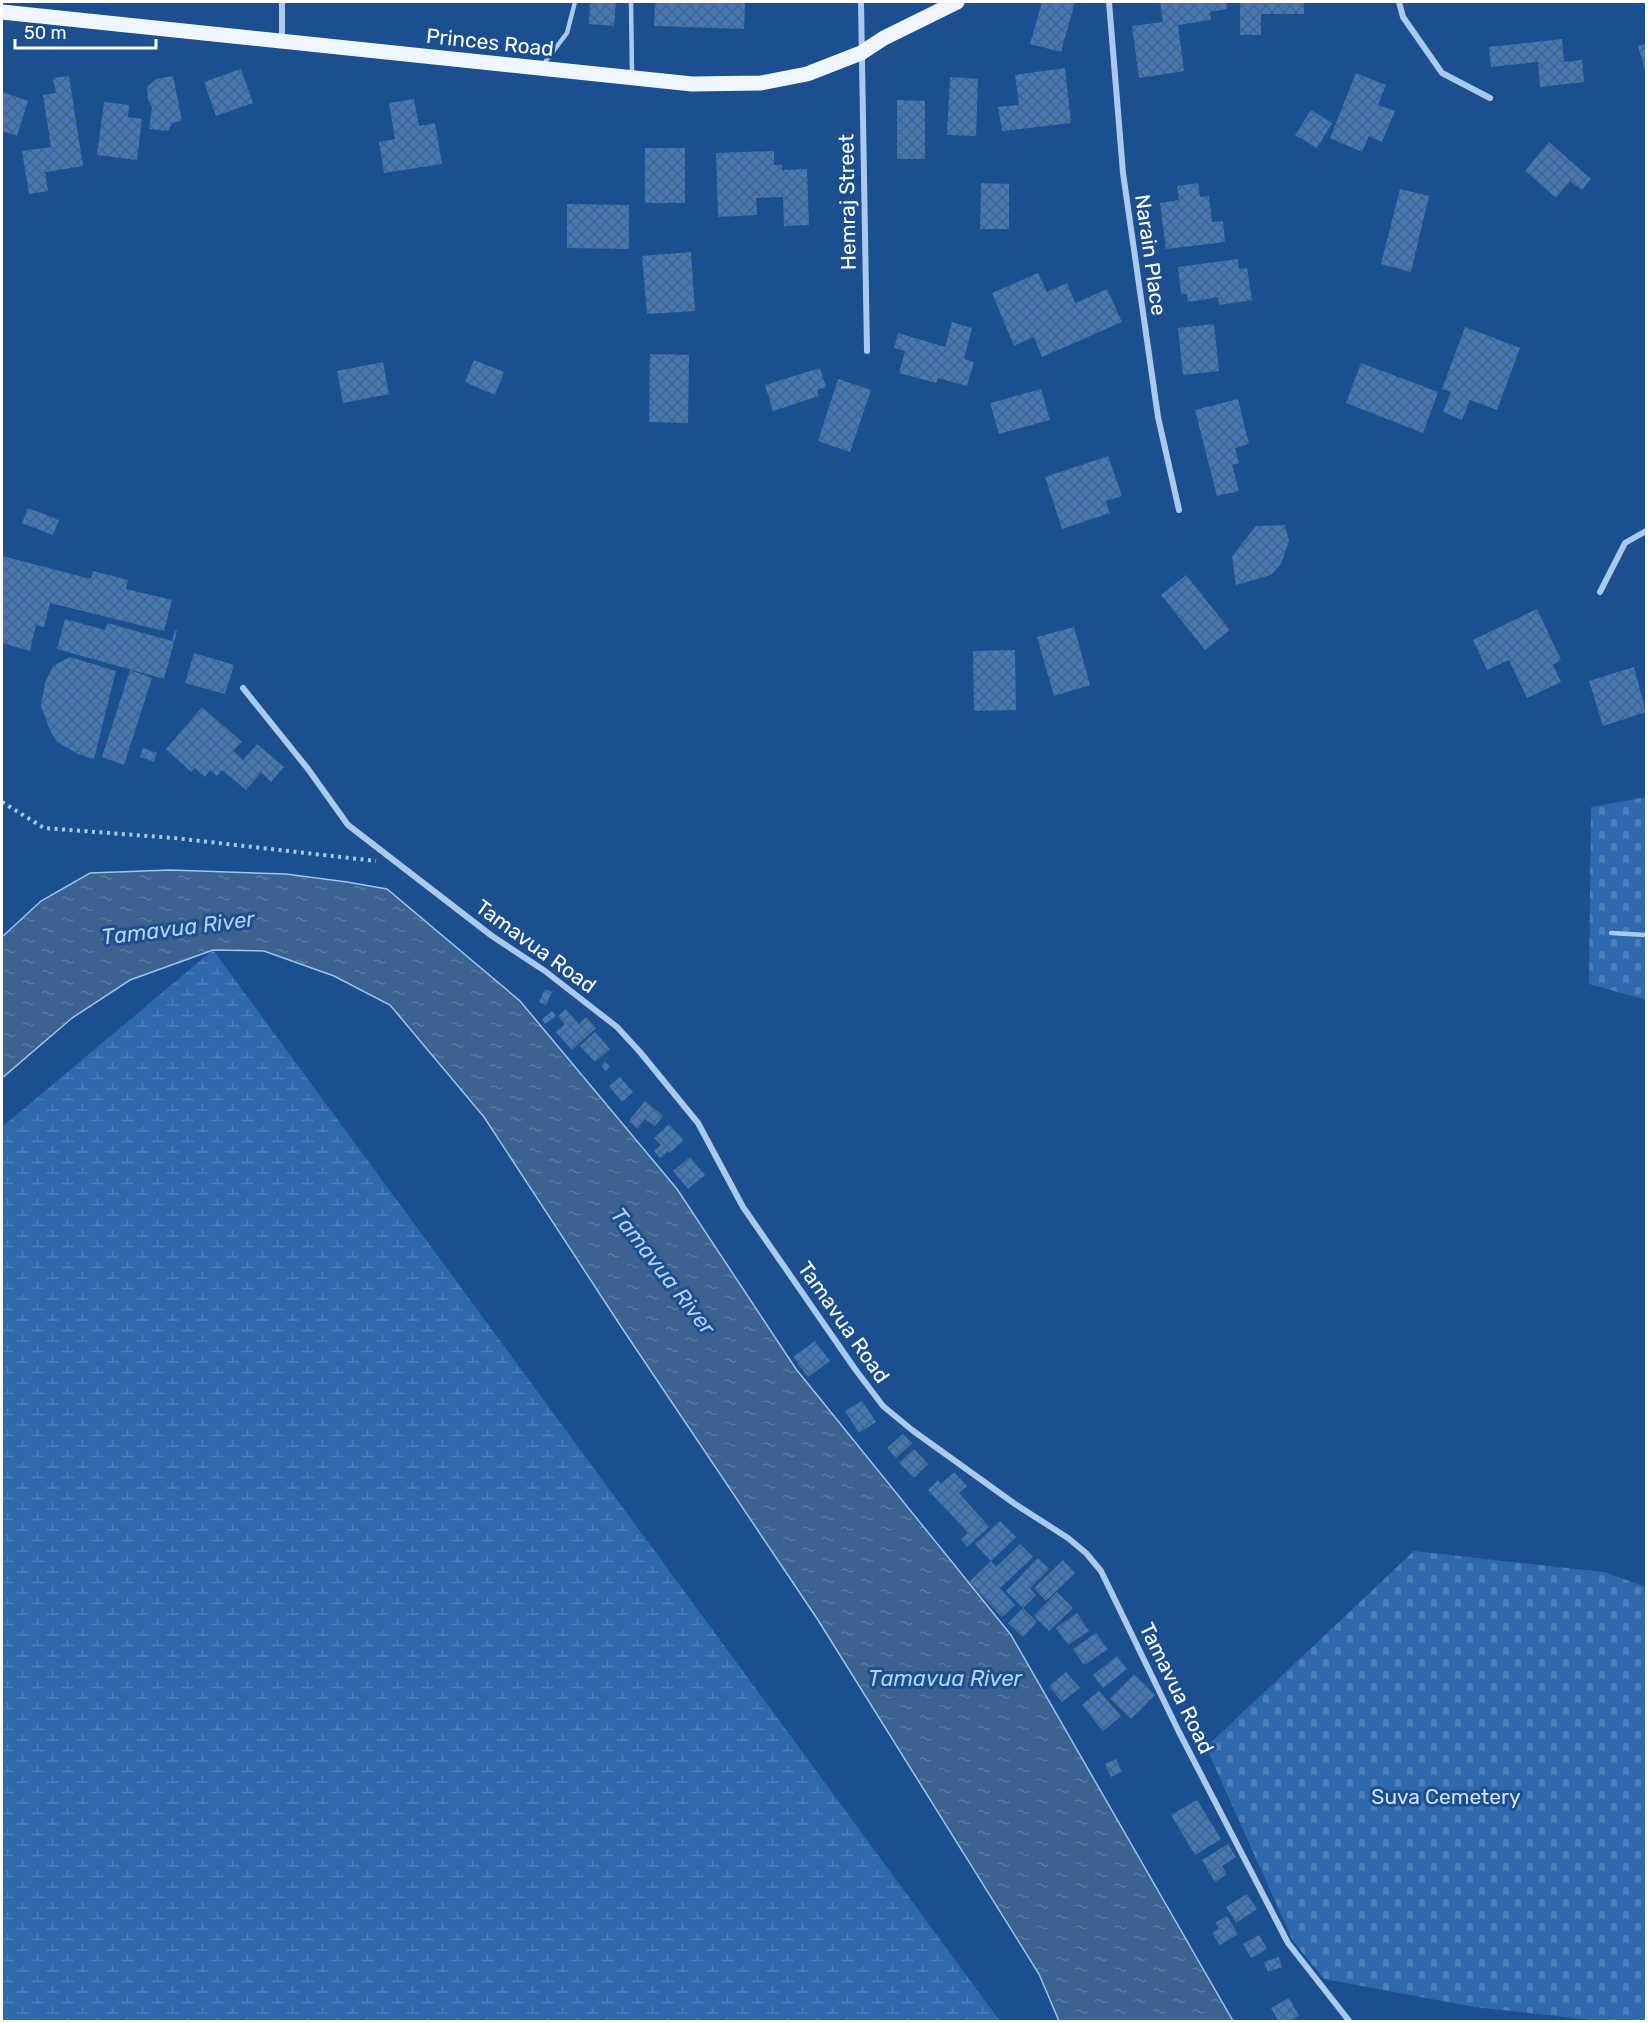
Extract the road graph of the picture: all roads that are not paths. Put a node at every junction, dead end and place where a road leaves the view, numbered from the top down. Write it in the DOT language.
graph roads {
  1 [pos="282,2"];
  2 [pos="575,2"];
  3 [pos="631,2"];
  4 [pos="861,2"];
  5 [pos="957,2"];
  6 [pos="1109,2"];
  7 [pos="1399,2"];
  8 [pos="2,12"];
  9 [pos="282,41"];
  10 [pos="861,53"];
  11 [pos="541,68"];
  12 [pos="632,78"];
  13 [pos="1490,98"];
  14 [pos="867,351"];
  15 [pos="1179,510"];
  16 [pos="1647,531"];
  17 [pos="1600,592"];
  18 [pos="243,688"];
  19 [pos="1611,933"];
  20 [pos="1647,935"];
  21 [pos="1350,2022"];
  1 -- 9 [label="street"];
  2 -- 11 [label="lane"];
  3 -- 12 [label="lane"];
  4 -- 10 [label="street, Hemraj Street"];
  5 -- 10 [label="main road, Princes Road"];
  6 -- 15 [label="street, Narain Place"];
  7 -- 13 [label="street"];
  8 -- 9 [label="main road, Princes Road"];
  9 -- 11 [label="main road, Princes Road"];
  10 -- 12 [label="main road, Princes Road"];
  10 -- 14 [label="street, Hemraj Street"];
  11 -- 12 [label="main road, Princes Road"];
  16 -- 17 [label="street"];
  18 -- 21 [label="street, Tamavua Road"];
  19 -- 20 [label="lane"];
}
